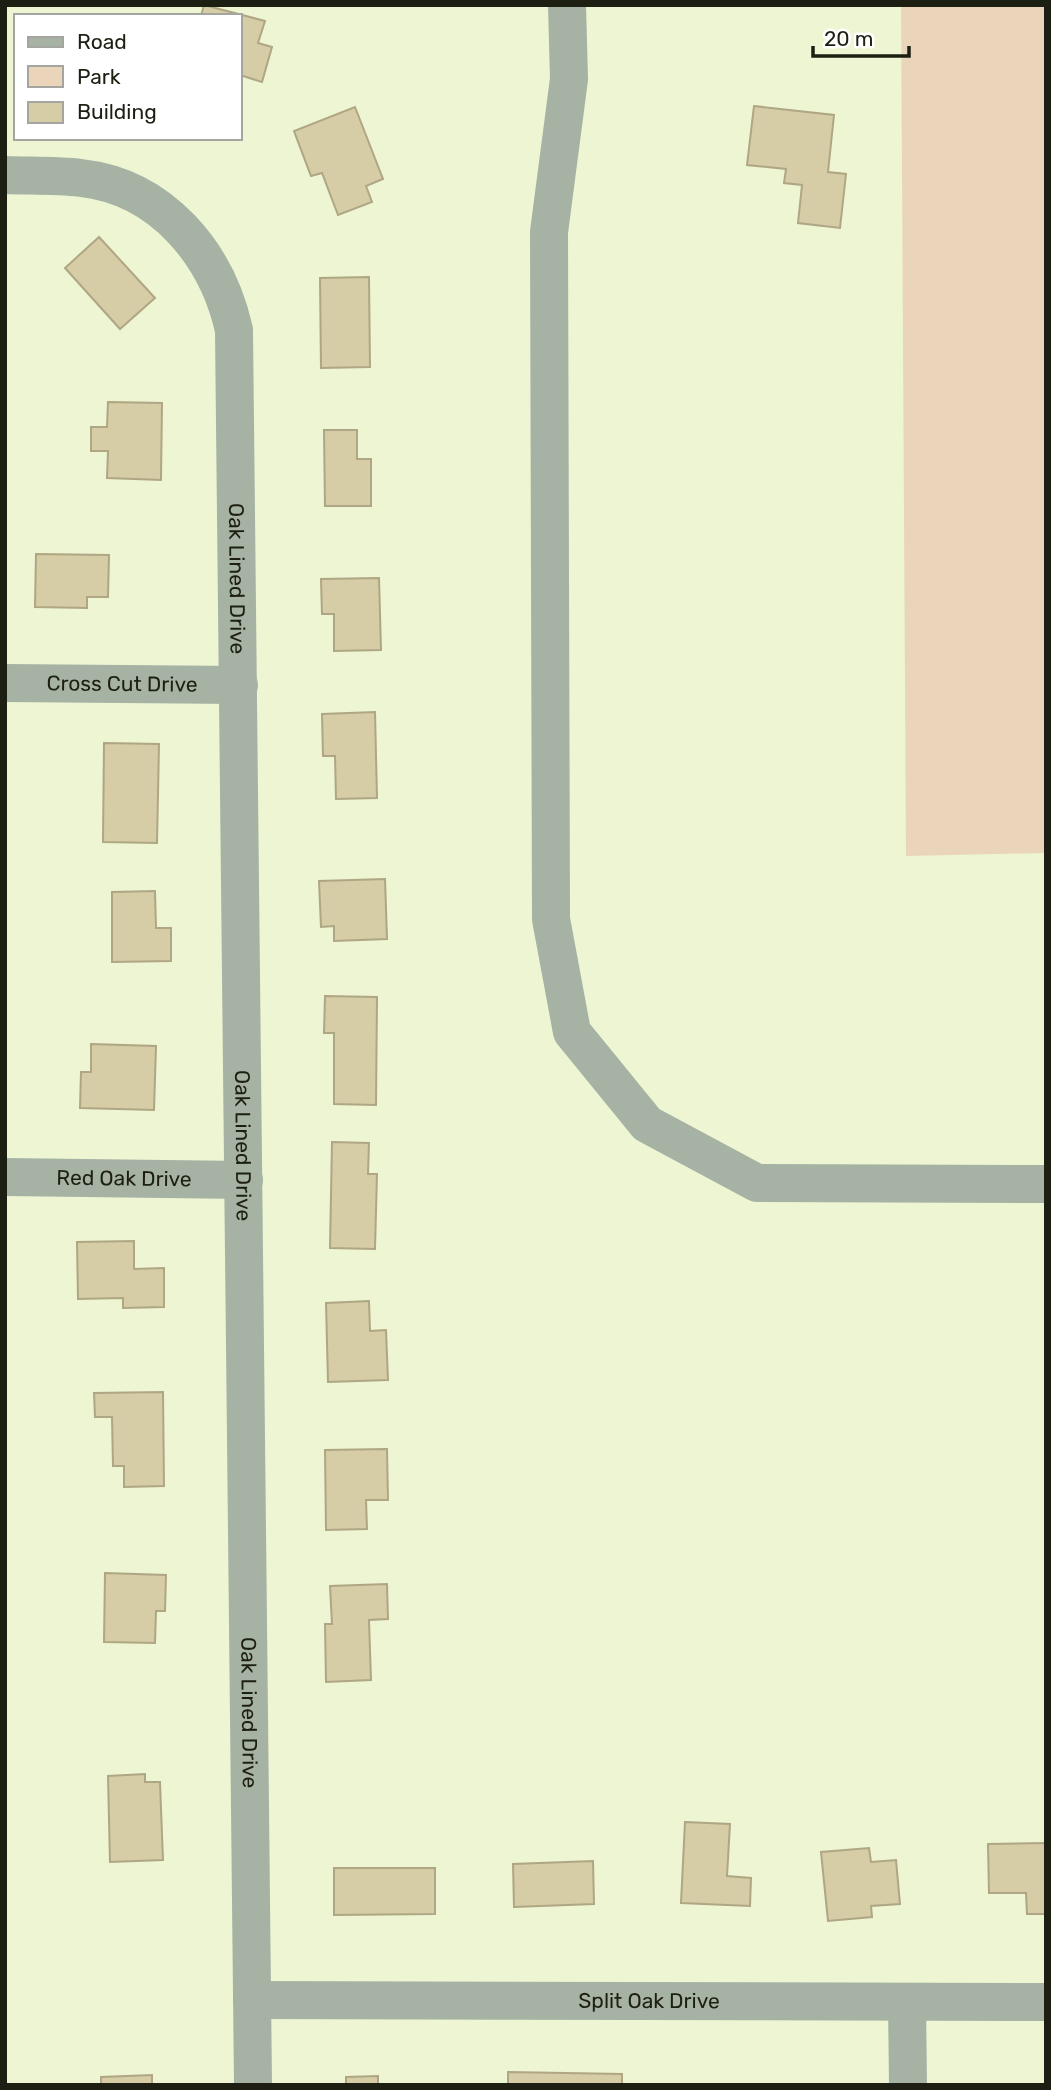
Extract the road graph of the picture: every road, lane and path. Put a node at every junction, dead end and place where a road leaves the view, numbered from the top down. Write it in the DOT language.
graph roads {
  1 [pos="567,5"];
  2 [pos="5,175"];
  3 [pos="5,683"];
  4 [pos="239,685"];
  5 [pos="5,1177"];
  6 [pos="244,1180"];
  7 [pos="1046,1184"];
  8 [pos="252,2000"];
  9 [pos="907,2002"];
  10 [pos="1046,2002"];
  11 [pos="253,2085"];
  12 [pos="908,2085"];
  1 -- 7 [label="street"];
  2 -- 4 [label="street, Oak Lined Drive"];
  3 -- 4 [label="street, Cross Cut Drive"];
  4 -- 6 [label="street, Oak Lined Drive"];
  5 -- 6 [label="street, Red Oak Drive"];
  6 -- 8 [label="street, Oak Lined Drive"];
  8 -- 9 [label="street, Split Oak Drive"];
  8 -- 11 [label="street, Oak Lined Drive"];
  9 -- 10 [label="street, Split Oak Drive"];
  9 -- 12 [label="street"];
}
